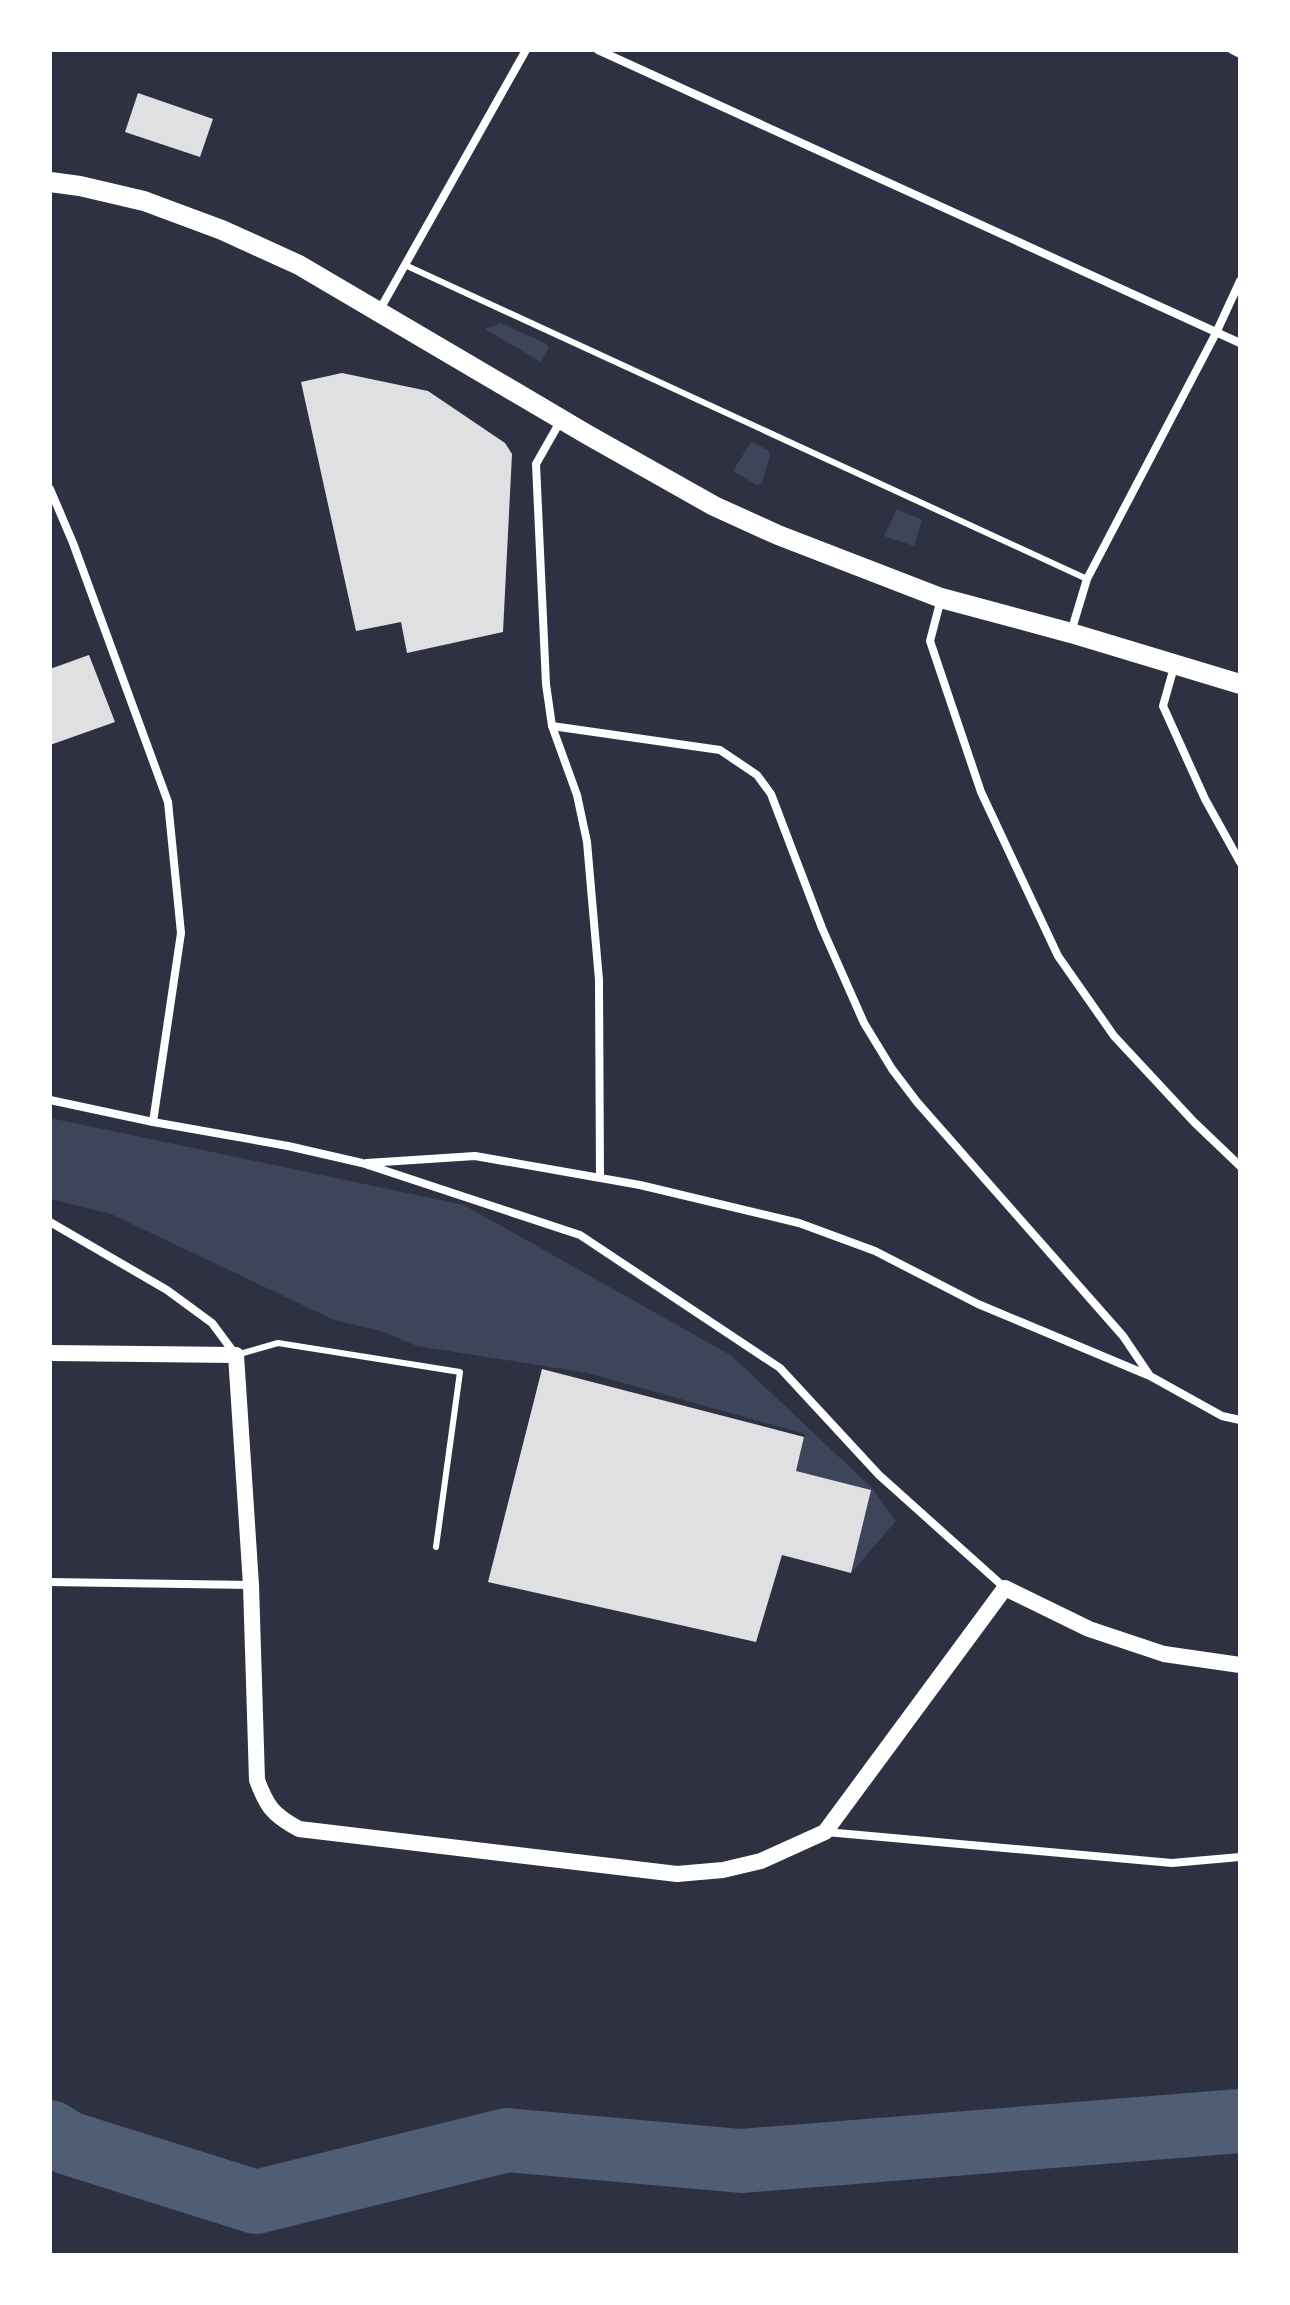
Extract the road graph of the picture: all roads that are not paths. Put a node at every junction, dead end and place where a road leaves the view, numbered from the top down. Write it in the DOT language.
graph roads {
  1 [pos="526,50"];
  2 [pos="598,50"];
  3 [pos="1232,50"];
  4 [pos="1240,54"];
  5 [pos="50,182"];
  6 [pos="405,265"];
  7 [pos="1240,281"];
  8 [pos="378,313"];
  9 [pos="1216,333"];
  10 [pos="1240,343"];
  11 [pos="561,420"];
  12 [pos="50,489"];
  13 [pos="1087,579"];
  14 [pos="941,598"];
  15 [pos="1071,633"];
  16 [pos="1175,665"];
  17 [pos="1240,684"];
  18 [pos="552,726"];
  19 [pos="1240,862"];
  20 [pos="50,1100"];
  21 [pos="153,1122"];
  22 [pos="362,1163"];
  23 [pos="1240,1166"];
  24 [pos="600,1178"];
  25 [pos="50,1222"];
  26 [pos="50,1353"];
  27 [pos="236,1355"];
  28 [pos="1150,1376"];
  29 [pos="1240,1420"];
  30 [pos="436,1547"];
  31 [pos="50,1582"];
  32 [pos="251,1585"];
  33 [pos="1005,1588"];
  34 [pos="1240,1665"];
  35 [pos="825,1832"];
  36 [pos="1240,1857"];
  1 -- 6 [label="street"];
  2 -- 9 [label="street"];
  3 -- 4 [label="street"];
  5 -- 8 [label="main road"];
  6 -- 8 [label="street"];
  6 -- 13 [label="lane"];
  7 -- 9 [label="street"];
  8 -- 11 [label="main road"];
  9 -- 10 [label="street"];
  9 -- 13 [label="street"];
  11 -- 14 [label="main road"];
  11 -- 18 [label="street"];
  12 -- 21 [label="street"];
  13 -- 15 [label="street"];
  14 -- 15 [label="main road"];
  14 -- 23 [label="street"];
  15 -- 16 [label="main road"];
  16 -- 17 [label="main road"];
  16 -- 19 [label="street"];
  18 -- 24 [label="street"];
  18 -- 28 [label="street"];
  20 -- 21 [label="street"];
  21 -- 22 [label="street"];
  22 -- 24 [label="street"];
  22 -- 33 [label="street"];
  24 -- 28 [label="street"];
  25 -- 27 [label="street"];
  26 -- 27 [label="main road"];
  27 -- 30 [label="lane"];
  27 -- 32 [label="main road"];
  28 -- 29 [label="street"];
  31 -- 32 [label="street"];
  32 -- 35 [label="main road"];
  33 -- 34 [label="main road"];
  33 -- 35 [label="main road"];
  35 -- 36 [label="street"];
}
